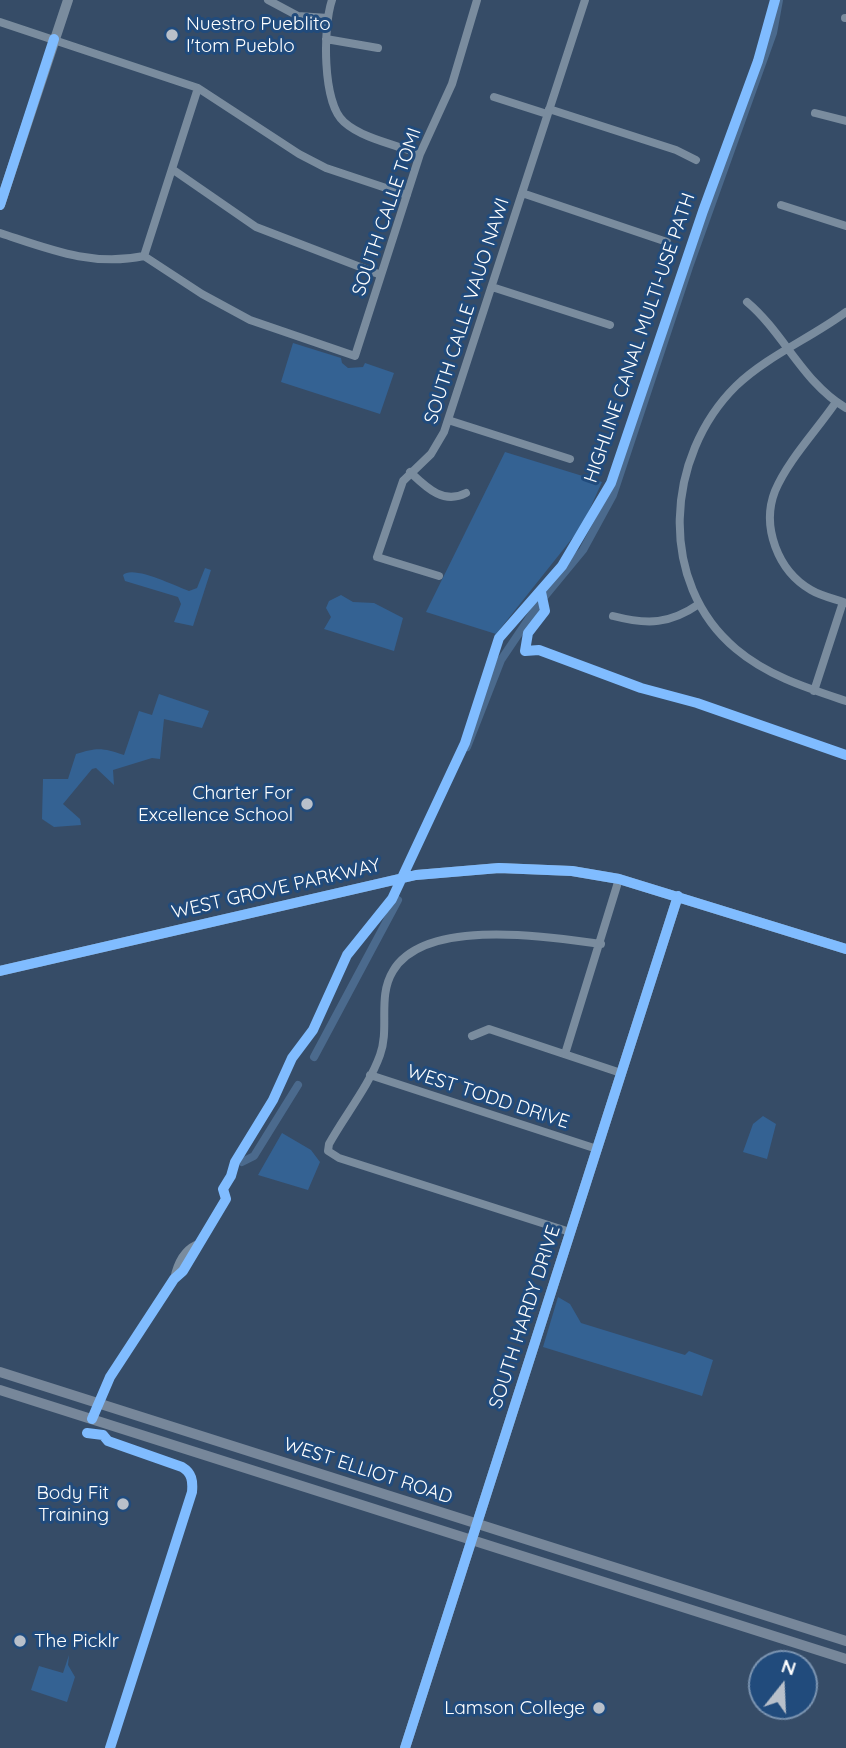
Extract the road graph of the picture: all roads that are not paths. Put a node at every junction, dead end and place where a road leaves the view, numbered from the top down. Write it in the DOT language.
graph roads {
  1 [pos="68,0"];
  2 [pos="268,0"];
  3 [pos="332,0"];
  4 [pos="477,0"];
  5 [pos="585,0"];
  6 [pos="328,18"];
  7 [pos="0,22"];
  8 [pos="54,39"];
  9 [pos="326,40"];
  10 [pos="378,48"];
  11 [pos="198,88"];
  12 [pos="494,97"];
  13 [pos="548,111"];
  14 [pos="815,113"];
  15 [pos="846,121"];
  16 [pos="421,154"];
  17 [pos="696,160"];
  18 [pos="172,169"];
  19 [pos="522,193"];
  20 [pos="407,195"];
  21 [pos="0,205"];
  22 [pos="781,205"];
  23 [pos="846,226"];
  24 [pos="0,233"];
  25 [pos="667,242"];
  26 [pos="144,256"];
  27 [pos="381,275"];
  28 [pos="492,287"];
  29 [pos="747,302"];
  30 [pos="846,312"];
  31 [pos="610,325"];
  32 [pos="789,350"];
  33 [pos="836,402"];
  34 [pos="846,408"];
  35 [pos="449,420"];
  36 [pos="570,459"];
  37 [pos="410,472"];
  38 [pos="466,493"];
  39 [pos="439,576"];
  40 [pos="845,603"];
  41 [pos="699,604"];
  42 [pos="613,617"];
  43 [pos="814,691"];
  44 [pos="846,701"];
  45 [pos="620,879"];
  46 [pos="678,896"];
  47 [pos="601,944"];
  48 [pos="846,949"];
  49 [pos="0,971"];
  50 [pos="472,1036"];
  51 [pos="565,1054"];
  52 [pos="621,1073"];
  53 [pos="370,1075"];
  54 [pos="597,1149"];
  55 [pos="226,1199"];
  56 [pos="570,1232"];
  57 [pos="0,1372"];
  58 [pos="0,1390"];
  59 [pos="97,1403"];
  60 [pos="92,1419"];
  61 [pos="476,1523"];
  62 [pos="471,1539"];
  63 [pos="846,1641"];
  64 [pos="846,1659"];
  65 [pos="405,1748"];
  1 -- 8 [label="street"];
  2 -- 6 [label="street"];
  3 -- 6 [label="street"];
  4 -- 16 [label="street, SOUTH CALLE TOMI"];
  5 -- 13 [label="street, SOUTH CALLE VAUO NAWI"];
  6 -- 9 [label="street"];
  7 -- 8 [label="street"];
  8 -- 11 [label="street"];
  8 -- 21 [label="street"];
  9 -- 10 [label="street"];
  9 -- 16 [label="street"];
  11 -- 18 [label="street"];
  11 -- 20 [label="street"];
  12 -- 13 [label="street"];
  13 -- 17 [label="street"];
  13 -- 19 [label="street, SOUTH CALLE VAUO NAWI"];
  14 -- 15 [label="street"];
  16 -- 20 [label="street, SOUTH CALLE TOMI"];
  18 -- 26 [label="street"];
  18 -- 27 [label="street"];
  19 -- 25 [label="street"];
  19 -- 28 [label="street, SOUTH CALLE VAUO NAWI"];
  20 -- 27 [label="street, SOUTH CALLE TOMI"];
  22 -- 23 [label="street"];
  24 -- 26 [label="street"];
  26 -- 27 [label="street, SOUTH CALLE TOMI"];
  28 -- 31 [label="street"];
  28 -- 35 [label="street, SOUTH CALLE VAUO NAWI"];
  29 -- 32 [label="street"];
  30 -- 32 [label="street"];
  32 -- 33 [label="street"];
  32 -- 41 [label="street"];
  33 -- 34 [label="street"];
  33 -- 40 [label="street"];
  35 -- 36 [label="street"];
  35 -- 37 [label="street, SOUTH CALLE VAUO NAWI"];
  37 -- 38 [label="street"];
  37 -- 39 [label="street, SOUTH CALLE VAUO NAWI"];
  40 -- 43 [label="street"];
  41 -- 42 [label="street"];
  41 -- 43 [label="street"];
  43 -- 44 [label="street"];
  45 -- 46 [label="street, WEST GROVE PARKWAY"];
  45 -- 47 [label="street"];
  45 -- 49 [label="street, WEST GROVE PARKWAY"];
  46 -- 48 [label="street, WEST GROVE PARKWAY"];
  46 -- 52 [label="street, SOUTH HARDY DRIVE"];
  47 -- 51 [label="street"];
  47 -- 53 [label="street"];
  50 -- 51 [label="street"];
  51 -- 52 [label="street"];
  52 -- 54 [label="street, SOUTH HARDY DRIVE"];
  53 -- 54 [label="street, WEST TODD DRIVE"];
  53 -- 56 [label="street"];
  54 -- 56 [label="street, SOUTH HARDY DRIVE"];
  55 -- 59 [label="street"];
  56 -- 61 [label="street, SOUTH HARDY DRIVE"];
  57 -- 59 [label="main road, WEST ELLIOT ROAD"];
  58 -- 60 [label="main road, WEST ELLIOT ROAD"];
  59 -- 60 [label="street"];
  59 -- 61 [label="main road, WEST ELLIOT ROAD"];
  60 -- 62 [label="main road, WEST ELLIOT ROAD"];
  61 -- 62 [label="street, SOUTH HARDY DRIVE"];
  61 -- 63 [label="main road, WEST ELLIOT ROAD"];
  62 -- 64 [label="main road, WEST ELLIOT ROAD"];
  62 -- 65 [label="street, SOUTH HARDY DRIVE"];
}
